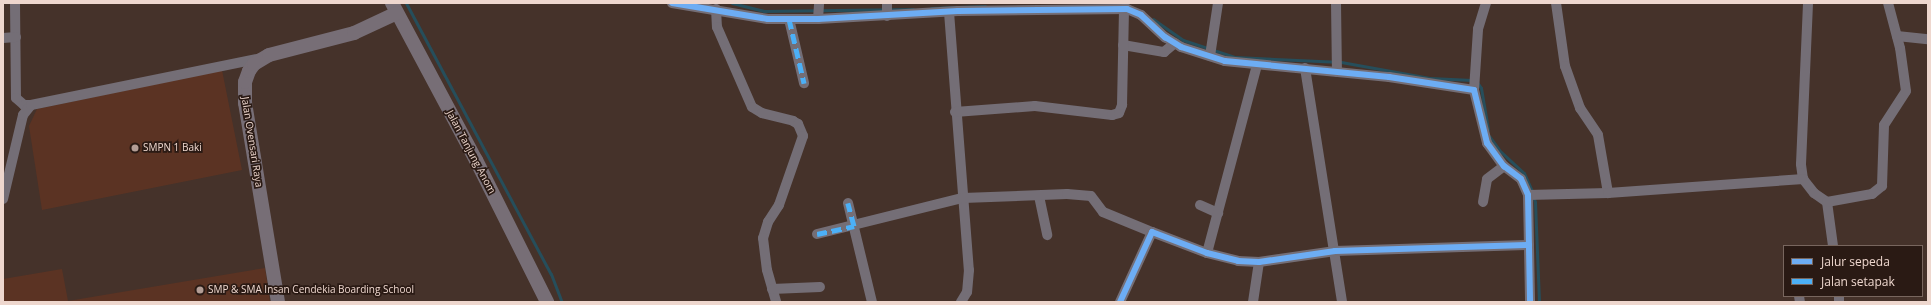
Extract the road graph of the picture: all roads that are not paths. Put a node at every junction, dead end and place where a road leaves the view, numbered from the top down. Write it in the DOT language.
graph roads {
  1 [pos="16,3"];
  2 [pos="672,3"];
  3 [pos="1218,3"];
  4 [pos="1336,3"];
  5 [pos="1486,3"];
  6 [pos="1556,3"];
  7 [pos="1808,3"];
  8 [pos="1888,3"];
  9 [pos="1091,6"];
  10 [pos="712,7"];
  11 [pos="394,8"];
  12 [pos="956,8"];
  13 [pos="887,9"];
  14 [pos="1124,9"];
  15 [pos="818,10"];
  16 [pos="789,19"];
  17 [pos="1897,36"];
  18 [pos="16,37"];
  19 [pos="3,38"];
  20 [pos="1928,39"];
  21 [pos="1175,43"];
  22 [pos="1123,45"];
  23 [pos="1211,52"];
  24 [pos="264,57"];
  25 [pos="1257,65"];
  26 [pos="1337,65"];
  27 [pos="1305,68"];
  28 [pos="1473,82"];
  29 [pos="804,83"];
  30 [pos="31,105"];
  31 [pos="955,112"];
  32 [pos="1504,166"];
  33 [pos="1803,179"];
  34 [pos="1608,193"];
  35 [pos="1532,195"];
  36 [pos="1039,196"];
  37 [pos="962,198"];
  38 [pos="3,199"];
  39 [pos="1483,202"];
  40 [pos="1827,202"];
  41 [pos="848,203"];
  42 [pos="1200,205"];
  43 [pos="1218,213"];
  44 [pos="854,226"];
  45 [pos="1152,232"];
  46 [pos="817,234"];
  47 [pos="1047,235"];
  48 [pos="1529,245"];
  49 [pos="1834,245"];
  50 [pos="1335,251"];
  51 [pos="1207,253"];
  52 [pos="1259,262"];
  53 [pos="820,287"];
  54 [pos="772,289"];
  55 [pos="278,302"];
  56 [pos="547,302"];
  57 [pos="776,302"];
  58 [pos="872,302"];
  59 [pos="961,302"];
  60 [pos="1120,302"];
  61 [pos="1253,302"];
  62 [pos="1342,302"];
  63 [pos="1530,302"];
  1 -- 18 [label="street"];
  2 -- 10 [label="street"];
  3 -- 23 [label="street"];
  4 -- 26 [label="street"];
  5 -- 28 [label="street"];
  6 -- 34 [label="street"];
  7 -- 33 [label="street"];
  8 -- 17 [label="street"];
  9 -- 12 [label="street"];
  9 -- 14 [label="street"];
  10 -- 16 [label="street"];
  10 -- 54 [label="street"];
  11 -- 24 [label="main road, Jalan Ovensari Raya"];
  11 -- 56 [label="main road, Jalan Tanjung Anom"];
  12 -- 13 [label="street"];
  12 -- 31 [label="street"];
  13 -- 15 [label="street"];
  14 -- 21 [label="street"];
  14 -- 22 [label="street"];
  15 -- 16 [label="street"];
  16 -- 29 [label="street"];
  17 -- 20 [label="street"];
  17 -- 40 [label="street"];
  18 -- 19 [label="street"];
  18 -- 30 [label="street"];
  21 -- 22 [label="street"];
  21 -- 23 [label="street"];
  22 -- 31 [label="street"];
  23 -- 25 [label="street"];
  24 -- 30 [label="street"];
  24 -- 55 [label="main road, Jalan Ovensari Raya"];
  25 -- 27 [label="street"];
  25 -- 43 [label="street"];
  26 -- 27 [label="street"];
  26 -- 28 [label="street"];
  27 -- 50 [label="street"];
  28 -- 32 [label="street"];
  30 -- 38 [label="street"];
  31 -- 37 [label="street"];
  32 -- 35 [label="street"];
  32 -- 39 [label="street"];
  33 -- 34 [label="street"];
  33 -- 40 [label="street"];
  34 -- 35 [label="street"];
  35 -- 48 [label="street"];
  36 -- 37 [label="street"];
  36 -- 45 [label="street"];
  36 -- 47 [label="street"];
  37 -- 44 [label="street"];
  37 -- 59 [label="street"];
  40 -- 49 [label="street"];
  41 -- 44 [label="street"];
  42 -- 43 [label="street"];
  43 -- 51 [label="street"];
  44 -- 46 [label="street"];
  44 -- 58 [label="street"];
  45 -- 51 [label="street"];
  45 -- 60 [label="street"];
  48 -- 50 [label="street"];
  48 -- 63 [label="street"];
  50 -- 52 [label="street"];
  50 -- 62 [label="street"];
  51 -- 52 [label="street"];
  52 -- 61 [label="street"];
  53 -- 54 [label="street"];
  54 -- 57 [label="street"];
}
